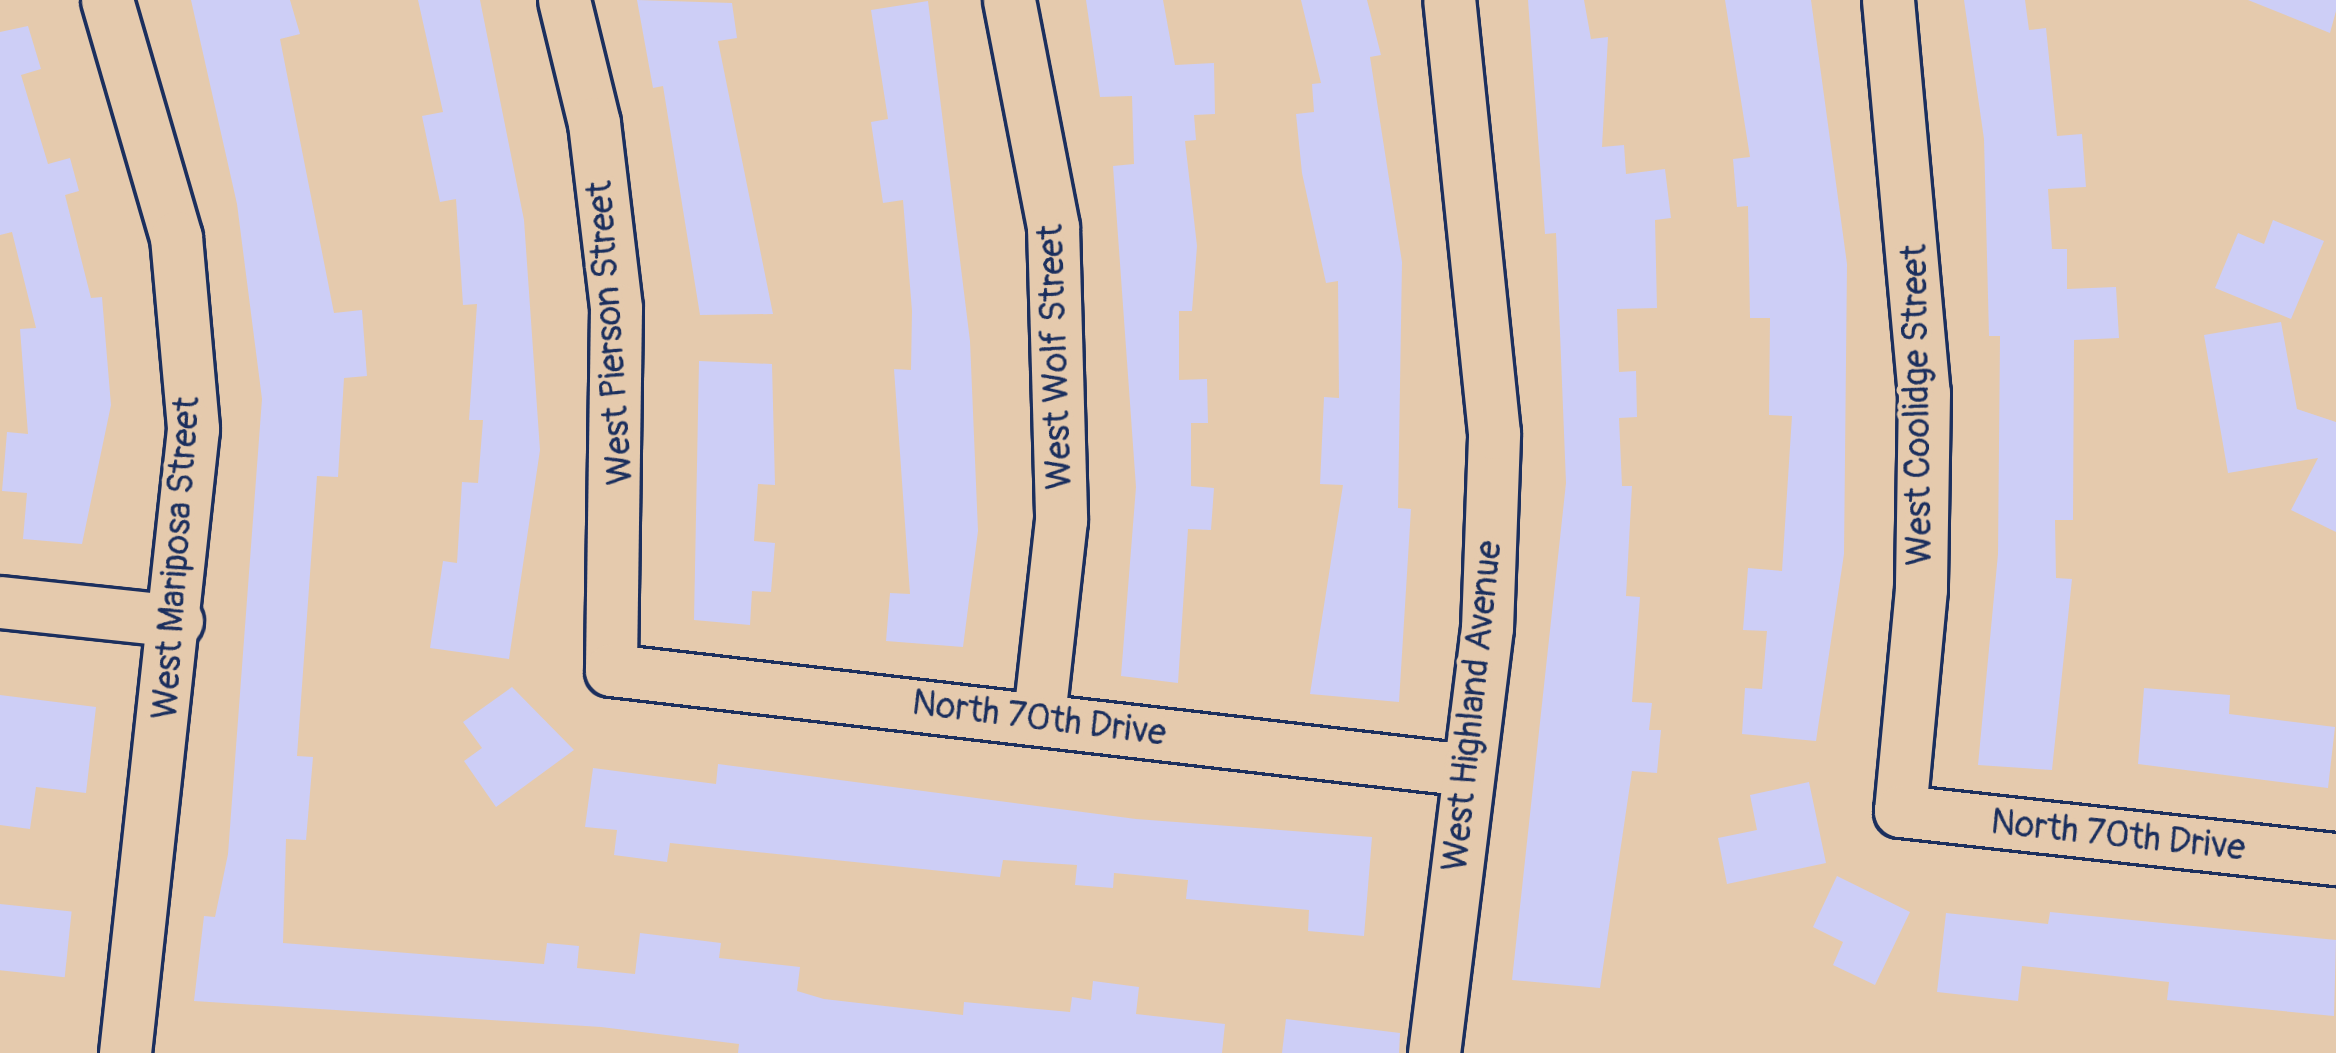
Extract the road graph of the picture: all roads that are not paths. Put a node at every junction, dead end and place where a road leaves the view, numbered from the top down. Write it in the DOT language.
graph roads {
  1 [pos="106,0"];
  2 [pos="564,0"];
  3 [pos="1009,0"];
  4 [pos="1449,0"];
  5 [pos="1888,0"];
  6 [pos="0,602"];
  7 [pos="177,621"];
  8 [pos="611,670"];
  9 [pos="1039,716"];
  10 [pos="1467,770"];
  11 [pos="1900,811"];
  12 [pos="2336,859"];
  13 [pos="125,1053"];
  14 [pos="1434,1053"];
  1 -- 7 [label="street, West Mariposa Street"];
  2 -- 8 [label="street, West Pierson Street"];
  3 -- 9 [label="street, West Wolf Street"];
  4 -- 10 [label="street, West Highland Avenue"];
  5 -- 11 [label="street, West Coolidge Street"];
  6 -- 7 [label="street"];
  7 -- 13 [label="street, West Mariposa Street"];
  8 -- 9 [label="street, North 70th Drive"];
  9 -- 10 [label="street, North 70th Drive"];
  10 -- 14 [label="street, West Highland Avenue"];
  11 -- 12 [label="street, North 70th Drive"];
}
